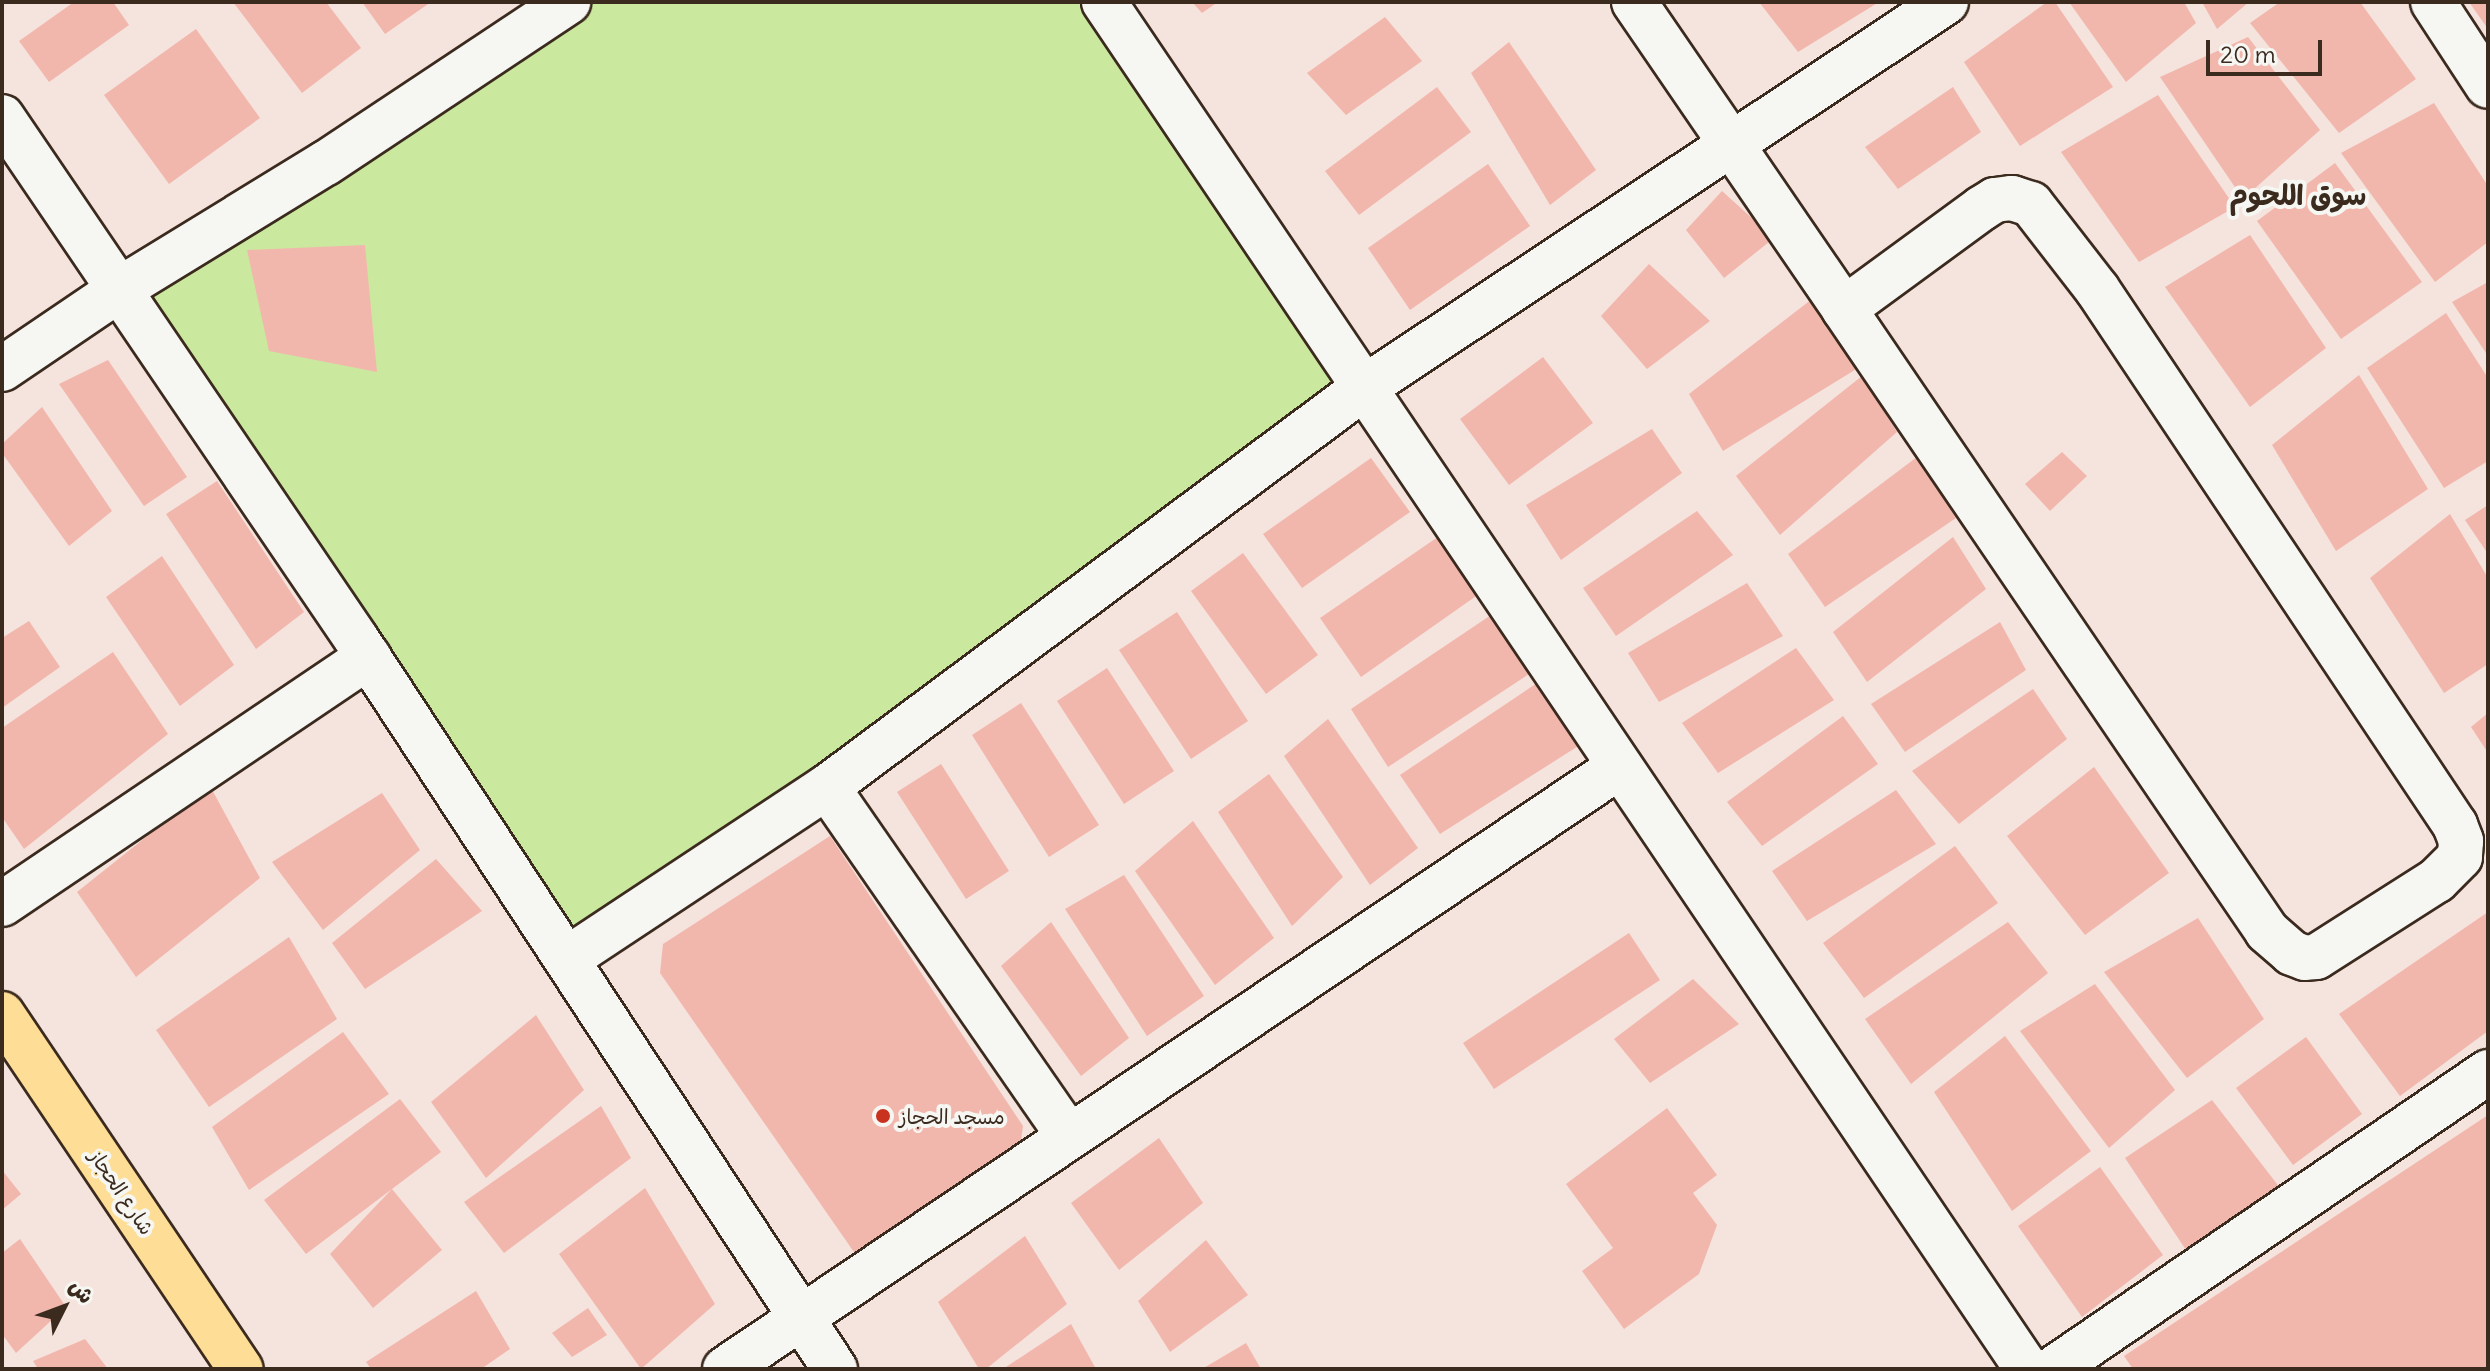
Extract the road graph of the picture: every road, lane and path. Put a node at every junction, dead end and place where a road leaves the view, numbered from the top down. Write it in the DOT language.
graph roads {
  1 [pos="568,2"];
  2 [pos="1104,2"];
  3 [pos="1634,2"];
  4 [pos="1946,2"];
  5 [pos="2433,2"];
  6 [pos="2488,86"];
  7 [pos="2,117"];
  8 [pos="1732,145"];
  9 [pos="120,289"];
  10 [pos="1844,309"];
  11 [pos="2,369"];
  12 [pos="1365,387"];
  13 [pos="368,657"];
  14 [pos="1619,767"];
  15 [pos="827,787"];
  16 [pos="2,904"];
  17 [pos="567,959"];
  18 [pos="2,1014"];
  19 [pos="2488,1072"];
  20 [pos="1069,1136"];
  21 [pos="800,1316"];
  22 [pos="241,1369"];
  23 [pos="725,1369"];
  24 [pos="835,1369"];
  25 [pos="2027,1369"];
  26 [pos="2053,1369"];
  1 -- 9 [label="street"];
  2 -- 12 [label="street"];
  3 -- 8 [label="street"];
  4 -- 8 [label="street"];
  5 -- 6 [label="street"];
  7 -- 9 [label="street"];
  8 -- 10 [label="street"];
  8 -- 12 [label="street"];
  9 -- 11 [label="street"];
  9 -- 13 [label="street"];
  10 -- 10 [label="street"];
  12 -- 14 [label="street"];
  12 -- 15 [label="street"];
  13 -- 16 [label="street"];
  13 -- 17 [label="street"];
  14 -- 20 [label="street"];
  14 -- 25 [label="street"];
  15 -- 17 [label="street"];
  15 -- 20 [label="street"];
  17 -- 21 [label="street"];
  18 -- 22 [label="main road, شارع الحجاز"];
  19 -- 26 [label="street"];
  20 -- 21 [label="street"];
  21 -- 23 [label="street"];
  21 -- 24 [label="street"];
}
